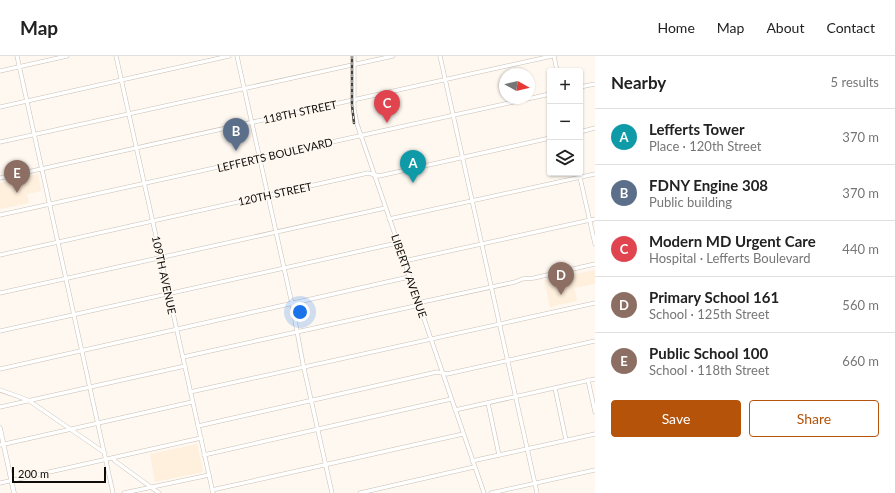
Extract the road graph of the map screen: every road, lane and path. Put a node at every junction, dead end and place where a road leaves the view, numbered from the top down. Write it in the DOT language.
graph roads {
  1 [pos="17,56"];
  2 [pos="68,56"];
  3 [pos="116,56"];
  4 [pos="229,56"];
  5 [pos="237,56"];
  6 [pos="354,56"];
  7 [pos="392,56"];
  8 [pos="440,56"];
  9 [pos="553,56"];
  10 [pos="354,65"];
  11 [pos="19,67"];
  12 [pos="556,68"];
  13 [pos="0,71"];
  14 [pos="121,80"];
  15 [pos="445,80"];
  16 [pos="595,84"];
  17 [pos="583,86"];
  18 [pos="244,88"];
  19 [pos="547,95"];
  20 [pos="354,100"];
  21 [pos="26,101"];
  22 [pos="0,107"];
  23 [pos="128,114"];
  24 [pos="453,115"];
  25 [pos="252,122"];
  26 [pos="595,128"];
  27 [pos="583,131"];
  28 [pos="34,135"];
  29 [pos="360,136"];
  30 [pos="547,139"];
  31 [pos="0,142"];
  32 [pos="136,148"];
  33 [pos="260,158"];
  34 [pos="462,158"];
  35 [pos="42,169"];
  36 [pos="595,174"];
  37 [pos="374,175"];
  38 [pos="583,175"];
  39 [pos="576,176"];
  40 [pos="580,176"];
  41 [pos="0,178"];
  42 [pos="144,184"];
  43 [pos="268,196"];
  44 [pos="472,201"];
  45 [pos="50,204"];
  46 [pos="385,208"];
  47 [pos="0,215"];
  48 [pos="389,219"];
  49 [pos="595,219"];
  50 [pos="590,220"];
  51 [pos="152,221"];
  52 [pos="276,232"];
  53 [pos="58,242"];
  54 [pos="397,243"];
  55 [pos="481,244"];
  56 [pos="595,244"];
  57 [pos="0,255"];
  58 [pos="160,257"];
  59 [pos="404,261"];
  60 [pos="595,264"];
  61 [pos="284,268"];
  62 [pos="409,277"];
  63 [pos="66,278"];
  64 [pos="491,287"];
  65 [pos="0,293"];
  66 [pos="168,294"];
  67 [pos="595,303"];
  68 [pos="292,304"];
  69 [pos="418,304"];
  70 [pos="74,315"];
  71 [pos="499,324"];
  72 [pos="176,329"];
  73 [pos="0,331"];
  74 [pos="296,332"];
  75 [pos="431,339"];
  76 [pos="595,341"];
  77 [pos="82,350"];
  78 [pos="183,357"];
  79 [pos="507,360"];
  80 [pos="185,366"];
  81 [pos="303,367"];
  82 [pos="0,369"];
  83 [pos="442,373"];
  84 [pos="595,379"];
  85 [pos="588,380"];
  86 [pos="90,386"];
  87 [pos="554,388"];
  88 [pos="0,390"];
  89 [pos="190,392"];
  90 [pos="515,397"];
  91 [pos="451,399"];
  92 [pos="28,400"];
  93 [pos="311,400"];
  94 [pos="192,402"];
  95 [pos="488,403"];
  96 [pos="0,407"];
  97 [pos="455,410"];
  98 [pos="595,412"];
  99 [pos="98,423"];
  100 [pos="198,426"];
  101 [pos="0,428"];
  102 [pos="70,429"];
  103 [pos="318,430"];
  104 [pos="463,434"];
  105 [pos="595,434"];
  106 [pos="200,438"];
  107 [pos="566,440"];
  108 [pos="2,444"];
  109 [pos="527,448"];
  110 [pos="105,453"];
  111 [pos="204,455"];
  112 [pos="499,455"];
  113 [pos="113,458"];
  114 [pos="106,459"];
  115 [pos="472,461"];
  116 [pos="325,464"];
  117 [pos="474,467"];
  118 [pos="595,470"];
  119 [pos="209,475"];
  120 [pos="12,480"];
  121 [pos="0,483"];
  122 [pos="535,483"];
  123 [pos="151,487"];
  124 [pos="212,492"];
  125 [pos="14,493"];
  126 [pos="114,493"];
  127 [pos="124,493"];
  128 [pos="159,493"];
  129 [pos="332,493"];
  130 [pos="360,493"];
  131 [pos="484,493"];
  132 [pos="491,493"];
  133 [pos="537,493"];
  1 -- 11 [label="street"];
  2 -- 11 [label="street"];
  3 -- 14 [label="street, 109TH AVENUE"];
  4 -- 14 [label="street"];
  5 -- 18 [label="street"];
  6 -- 10 [label="street, LIBERTY AVENUE"];
  7 -- 10 [label="street"];
  8 -- 15 [label="street"];
  9 -- 12 [label="street"];
  9 -- 15 [label="street, 118TH STREET"];
  10 -- 18 [label="street"];
  10 -- 20 [label="street, LIBERTY AVENUE"];
  11 -- 13 [label="street"];
  11 -- 21 [label="street"];
  14 -- 21 [label="street"];
  14 -- 23 [label="street, 109TH AVENUE"];
  15 -- 20 [label="street, 118TH STREET"];
  15 -- 24 [label="street"];
  16 -- 17 [label="street"];
  18 -- 23 [label="street"];
  18 -- 25 [label="street"];
  19 -- 24 [label="street, LEFFERTS BOULEVARD"];
  20 -- 25 [label="street, 118TH STREET"];
  20 -- 29 [label="street, LIBERTY AVENUE"];
  21 -- 22 [label="street"];
  21 -- 28 [label="street"];
  23 -- 28 [label="street"];
  23 -- 32 [label="street, 109TH AVENUE"];
  24 -- 29 [label="street, LEFFERTS BOULEVARD"];
  24 -- 34 [label="street"];
  25 -- 32 [label="street, 118TH STREET"];
  25 -- 33 [label="street"];
  26 -- 27 [label="street"];
  28 -- 31 [label="street"];
  28 -- 35 [label="street"];
  29 -- 33 [label="street, LEFFERTS BOULEVARD"];
  29 -- 37 [label="street, LIBERTY AVENUE"];
  30 -- 34 [label="street, 120TH STREET"];
  32 -- 35 [label="street, 118TH STREET"];
  32 -- 42 [label="street, 109TH AVENUE"];
  33 -- 42 [label="street, LEFFERTS BOULEVARD"];
  33 -- 43 [label="street"];
  34 -- 37 [label="street, 120TH STREET"];
  34 -- 44 [label="street"];
  35 -- 41 [label="street, 118TH STREET"];
  35 -- 45 [label="street"];
  36 -- 38 [label="street"];
  37 -- 43 [label="street, 120TH STREET"];
  37 -- 46 [label="street, LIBERTY AVENUE"];
  39 -- 44 [label="street"];
  40 -- 50 [label="street"];
  42 -- 45 [label="street, LEFFERTS BOULEVARD"];
  42 -- 51 [label="street, 109TH AVENUE"];
  43 -- 51 [label="street, 120TH STREET"];
  43 -- 52 [label="street"];
  44 -- 48 [label="street"];
  44 -- 55 [label="street"];
  45 -- 47 [label="street, LEFFERTS BOULEVARD"];
  45 -- 53 [label="street"];
  46 -- 48 [label="street, LIBERTY AVENUE"];
  46 -- 52 [label="street"];
  48 -- 54 [label="street, LIBERTY AVENUE"];
  49 -- 50 [label="street"];
  50 -- 55 [label="street"];
  50 -- 56 [label="street"];
  51 -- 53 [label="street, 120TH STREET"];
  51 -- 58 [label="street, 109TH AVENUE"];
  52 -- 58 [label="street"];
  52 -- 61 [label="street"];
  53 -- 57 [label="street, 120TH STREET"];
  53 -- 63 [label="street"];
  54 -- 59 [label="street, LIBERTY AVENUE"];
  54 -- 61 [label="street"];
  55 -- 59 [label="street"];
  55 -- 64 [label="street"];
  58 -- 63 [label="street"];
  58 -- 66 [label="street, 109TH AVENUE"];
  59 -- 62 [label="street, LIBERTY AVENUE"];
  60 -- 64 [label="street"];
  61 -- 66 [label="street"];
  61 -- 68 [label="street"];
  62 -- 68 [label="street"];
  62 -- 69 [label="street, LIBERTY AVENUE"];
  63 -- 65 [label="street"];
  63 -- 70 [label="street"];
  64 -- 69 [label="street"];
  64 -- 71 [label="street"];
  66 -- 70 [label="street"];
  66 -- 72 [label="street, 109TH AVENUE"];
  67 -- 71 [label="street"];
  68 -- 72 [label="street"];
  68 -- 74 [label="street"];
  69 -- 74 [label="street"];
  69 -- 75 [label="street, LIBERTY AVENUE"];
  70 -- 73 [label="street"];
  70 -- 77 [label="street"];
  71 -- 75 [label="street"];
  71 -- 79 [label="street"];
  72 -- 77 [label="street"];
  72 -- 78 [label="street, 109TH AVENUE"];
  74 -- 78 [label="street"];
  74 -- 81 [label="street"];
  75 -- 81 [label="street"];
  75 -- 83 [label="street, LIBERTY AVENUE"];
  76 -- 79 [label="street"];
  77 -- 82 [label="street"];
  77 -- 86 [label="street"];
  78 -- 80 [label="street, 109TH AVENUE"];
  79 -- 83 [label="street"];
  79 -- 90 [label="street"];
  80 -- 86 [label="street"];
  80 -- 89 [label="street, 109TH AVENUE"];
  81 -- 89 [label="street"];
  81 -- 93 [label="street"];
  83 -- 91 [label="street, LIBERTY AVENUE"];
  83 -- 93 [label="street"];
  84 -- 85 [label="street"];
  85 -- 87 [label="street"];
  85 -- 98 [label="street"];
  86 -- 92 [label="street"];
  86 -- 99 [label="street"];
  87 -- 90 [label="street"];
  87 -- 107 [label="street"];
  88 -- 92 [label="street"];
  89 -- 94 [label="street, 109TH AVENUE"];
  90 -- 95 [label="street"];
  90 -- 109 [label="street"];
  91 -- 97 [label="street, LIBERTY AVENUE"];
  91 -- 103 [label="street"];
  92 -- 96 [label="street"];
  92 -- 102 [label="street"];
  93 -- 100 [label="street"];
  93 -- 103 [label="street"];
  94 -- 99 [label="street"];
  94 -- 100 [label="street, 109TH AVENUE"];
  95 -- 97 [label="street"];
  95 -- 112 [label="street"];
  97 -- 104 [label="street, LIBERTY AVENUE"];
  99 -- 102 [label="street"];
  99 -- 110 [label="street"];
  100 -- 106 [label="street, 109TH AVENUE"];
  101 -- 108 [label="main road"];
  102 -- 108 [label="street"];
  102 -- 110 [label="street"];
  103 -- 111 [label="street"];
  103 -- 116 [label="street"];
  104 -- 115 [label="street, LIBERTY AVENUE"];
  104 -- 116 [label="street"];
  105 -- 107 [label="street"];
  106 -- 111 [label="street, 109TH AVENUE"];
  106 -- 113 [label="street"];
  107 -- 109 [label="street"];
  108 -- 120 [label="main road"];
  109 -- 112 [label="street"];
  109 -- 122 [label="street"];
  110 -- 114 [label="street"];
  111 -- 119 [label="street, 109TH AVENUE"];
  112 -- 115 [label="street"];
  113 -- 114 [label="street"];
  113 -- 123 [label="street"];
  114 -- 120 [label="street"];
  114 -- 126 [label="street"];
  115 -- 117 [label="street, LIBERTY AVENUE"];
  116 -- 124 [label="street"];
  116 -- 129 [label="street"];
  117 -- 130 [label="street"];
  117 -- 131 [label="street, LIBERTY AVENUE"];
  118 -- 122 [label="street"];
  119 -- 123 [label="street"];
  119 -- 124 [label="street, 109TH AVENUE"];
  120 -- 121 [label="street"];
  120 -- 125 [label="main road"];
  122 -- 132 [label="street"];
  122 -- 133 [label="street"];
  123 -- 127 [label="street"];
  123 -- 128 [label="street"];
}
